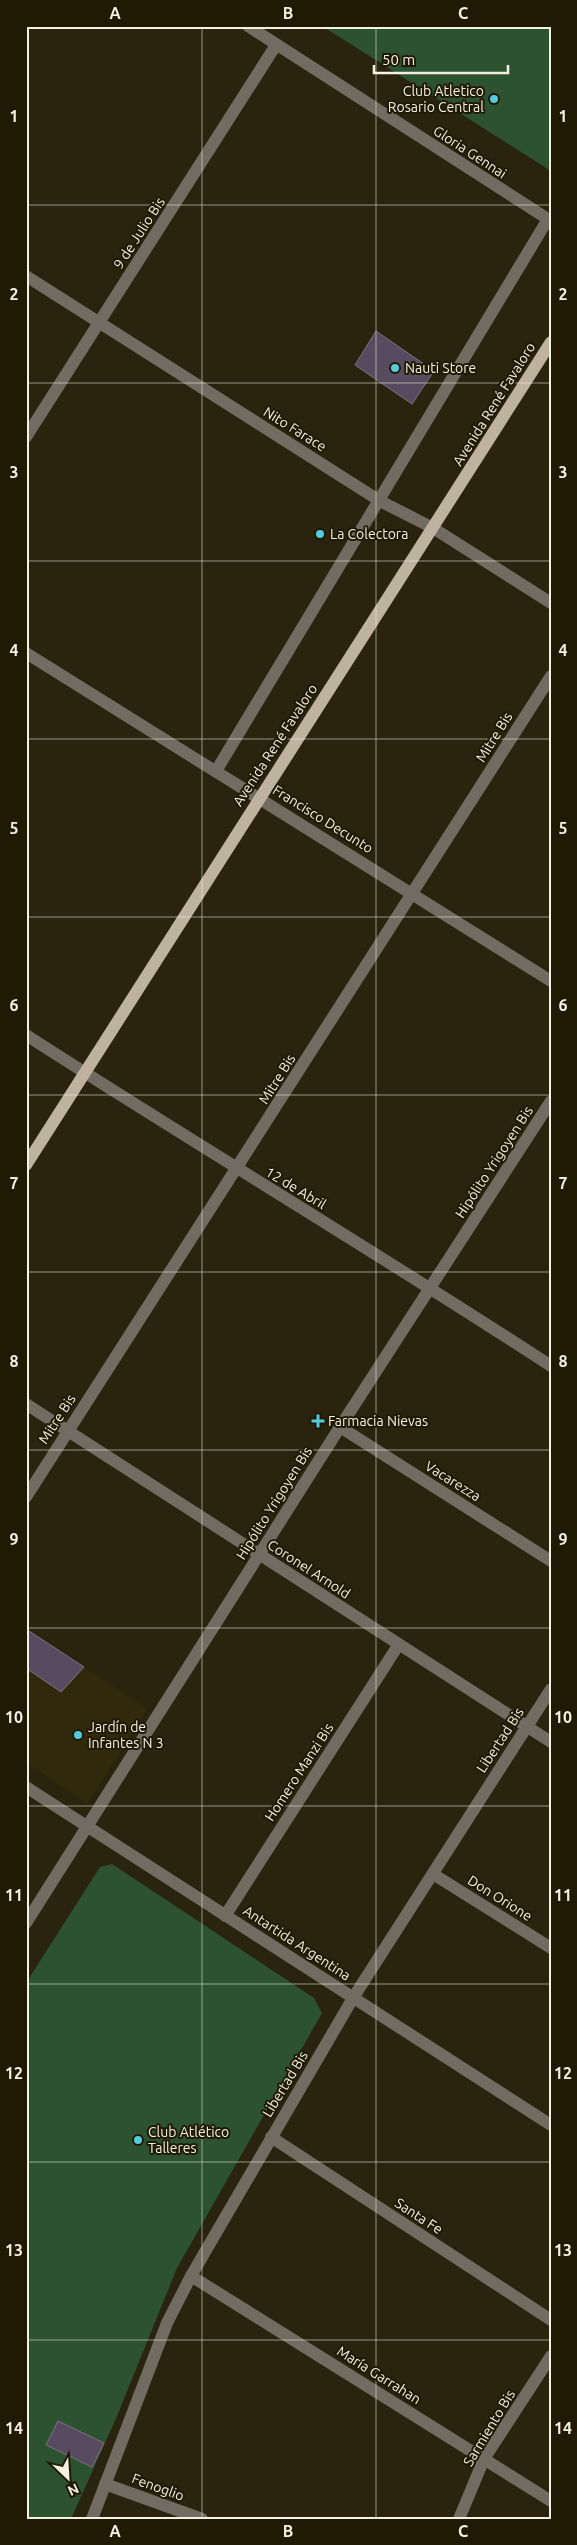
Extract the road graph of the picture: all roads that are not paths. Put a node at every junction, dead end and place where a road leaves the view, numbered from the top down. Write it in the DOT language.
graph roads {
  1 [pos="248,26"];
  2 [pos="276,45"];
  3 [pos="549,220"];
  4 [pos="26,276"];
  5 [pos="99,323"];
  6 [pos="551,342"];
  7 [pos="26,437"];
  8 [pos="380,501"];
  9 [pos="433,528"];
  10 [pos="551,603"];
  11 [pos="26,653"];
  12 [pos="551,676"];
  13 [pos="216,771"];
  14 [pos="260,797"];
  15 [pos="412,894"];
  16 [pos="551,982"];
  17 [pos="26,1035"];
  18 [pos="85,1073"];
  19 [pos="551,1101"];
  20 [pos="26,1165"];
  21 [pos="237,1169"];
  22 [pos="431,1288"];
  23 [pos="551,1366"];
  24 [pos="26,1404"];
  25 [pos="340,1428"];
  26 [pos="67,1431"];
  27 [pos="26,1496"];
  28 [pos="259,1555"];
  29 [pos="551,1561"];
  30 [pos="399,1644"];
  31 [pos="551,1688"];
  32 [pos="526,1727"];
  33 [pos="551,1742"];
  34 [pos="26,1787"];
  35 [pos="87,1826"];
  36 [pos="433,1874"];
  37 [pos="225,1916"];
  38 [pos="26,1923"];
  39 [pos="551,1948"];
  40 [pos="353,1998"];
  41 [pos="551,2125"];
  42 [pos="271,2137"];
  43 [pos="191,2276"];
  44 [pos="551,2320"];
  45 [pos="551,2356"];
  46 [pos="484,2458"];
  47 [pos="105,2484"];
  48 [pos="551,2501"];
  49 [pos="92,2519"];
  50 [pos="202,2519"];
  51 [pos="459,2519"];
  1 -- 2 [label="street, Gloria Gennai"];
  2 -- 3 [label="street, Gloria Gennai"];
  2 -- 5 [label="street, 9 de Julio Bis"];
  3 -- 8 [label="street"];
  4 -- 5 [label="street, Nito Farace"];
  5 -- 7 [label="street, 9 de Julio Bis"];
  5 -- 8 [label="street, Nito Farace"];
  6 -- 9 [label="main road, Avenida René Favaloro"];
  8 -- 9 [label="street, Nito Farace"];
  8 -- 13 [label="street"];
  9 -- 10 [label="street, Nito Farace"];
  9 -- 14 [label="main road, Avenida René Favaloro"];
  11 -- 13 [label="street, Francisco Decunto"];
  12 -- 15 [label="street, Mitre Bis"];
  13 -- 14 [label="street, Francisco Decunto"];
  14 -- 15 [label="street, Francisco Decunto"];
  14 -- 18 [label="main road, Avenida René Favaloro"];
  15 -- 16 [label="street, Francisco Decunto"];
  15 -- 21 [label="street, Mitre Bis"];
  17 -- 18 [label="street, 12 de Abril"];
  18 -- 20 [label="main road, Avenida René Favaloro"];
  18 -- 21 [label="street, 12 de Abril"];
  19 -- 22 [label="street, Hipólito Yrigoyen Bis"];
  21 -- 22 [label="street, 12 de Abril"];
  21 -- 26 [label="street, Mitre Bis"];
  22 -- 23 [label="street, 12 de Abril"];
  22 -- 25 [label="street, Hipólito Yrigoyen Bis"];
  24 -- 26 [label="street, Coronel Arnold"];
  25 -- 28 [label="street, Hipólito Yrigoyen Bis"];
  25 -- 29 [label="street, Vacarezza"];
  26 -- 27 [label="street, Mitre Bis"];
  26 -- 28 [label="street, Coronel Arnold"];
  28 -- 30 [label="street, Coronel Arnold"];
  28 -- 35 [label="street, Hipólito Yrigoyen Bis"];
  30 -- 32 [label="street, Coronel Arnold"];
  30 -- 37 [label="street, Homero Manzi Bis"];
  31 -- 32 [label="street, Libertad Bis"];
  32 -- 33 [label="street, Coronel Arnold"];
  32 -- 36 [label="street, Libertad Bis"];
  34 -- 35 [label="street, Antartida Argentina"];
  35 -- 37 [label="street, Antartida Argentina"];
  35 -- 38 [label="street, Hipólito Yrigoyen Bis"];
  36 -- 39 [label="street, Don Orione"];
  36 -- 40 [label="street, Libertad Bis"];
  37 -- 40 [label="street, Antartida Argentina"];
  40 -- 41 [label="street, Antartida Argentina"];
  40 -- 42 [label="street, Libertad Bis"];
  42 -- 43 [label="street, Libertad Bis"];
  42 -- 44 [label="street, Santa Fe"];
  43 -- 46 [label="street, María Garrahan"];
  43 -- 47 [label="street, Libertad Bis"];
  45 -- 46 [label="street, Sarmiento Bis"];
  46 -- 48 [label="street, María Garrahan"];
  46 -- 51 [label="street, Sarmiento Bis"];
  47 -- 49 [label="street, Libertad Bis"];
  47 -- 50 [label="street, Fenoglio"];
}
